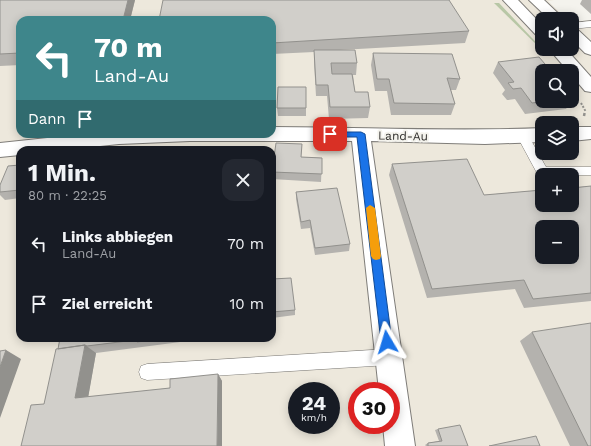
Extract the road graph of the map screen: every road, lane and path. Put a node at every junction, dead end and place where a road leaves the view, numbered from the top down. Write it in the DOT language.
graph roads {
  1 [pos="510,0"];
  2 [pos="536,0"];
  3 [pos="549,12"];
  4 [pos="591,24"];
  5 [pos="579,25"];
  6 [pos="535,26"];
  7 [pos="579,39"];
  8 [pos="591,50"];
  9 [pos="563,56"];
  10 [pos="591,87"];
  11 [pos="580,101"];
  12 [pos="588,126"];
  13 [pos="579,130"];
  14 [pos="276,134"];
  15 [pos="361,134"];
  16 [pos="535,135"];
  17 [pos="523,136"];
  18 [pos="116,138"];
  19 [pos="39,146"];
  20 [pos="16,148"];
  21 [pos="0,150"];
  22 [pos="591,171"];
  23 [pos="389,357"];
  24 [pos="147,372"];
  25 [pos="400,446"];
  1 -- 6 [label="street"];
  2 -- 3 [label="street"];
  4 -- 5 [label="lane"];
  7 -- 8 [label="street"];
  9 -- 10 [label="street"];
  11 -- 12 [label="path"];
  12 -- 13 [label="street"];
  14 -- 15 [label="street, Land-Au"];
  15 -- 17 [label="street, Land-Au"];
  15 -- 23 [label="street"];
  16 -- 17 [label="street, Land-Au"];
  17 -- 22 [label="lane"];
  18 -- 19 [label="street, Land-Au"];
  20 -- 21 [label="street, Land-Au"];
  23 -- 24 [label="lane"];
  23 -- 25 [label="street"];
}
